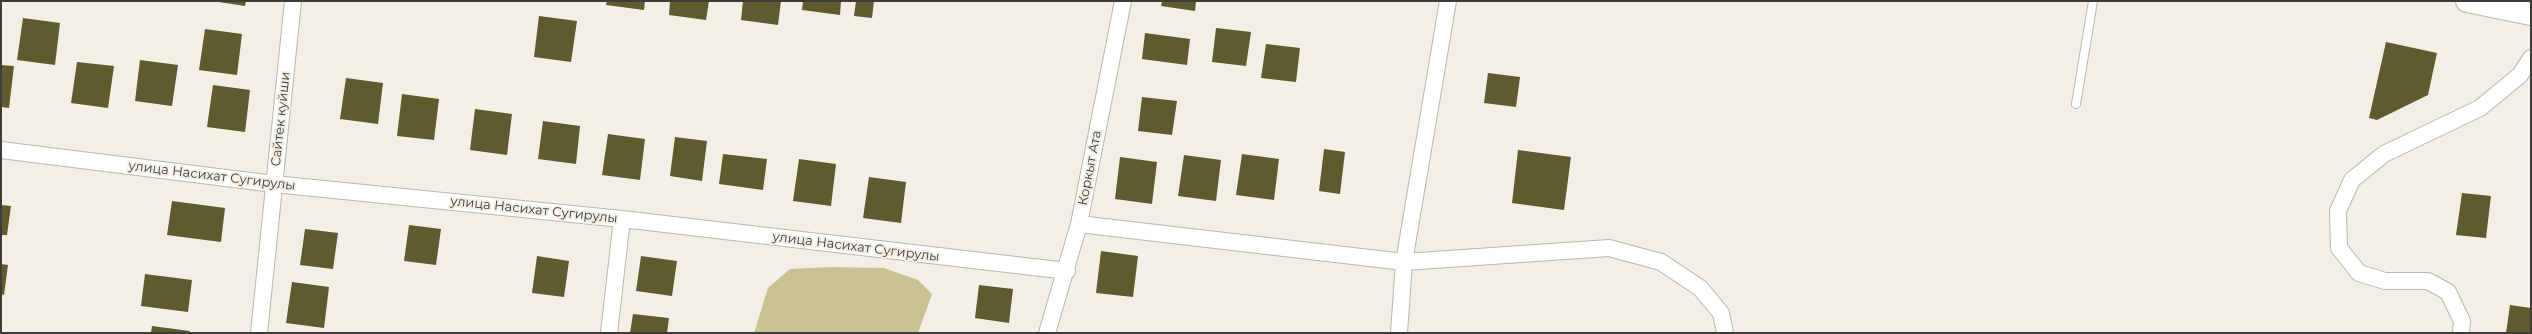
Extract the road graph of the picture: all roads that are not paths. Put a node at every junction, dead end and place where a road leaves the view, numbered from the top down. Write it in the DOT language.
graph roads {
  1 [pos="293,1"];
  2 [pos="1124,1"];
  3 [pos="1448,1"];
  4 [pos="2092,1"];
  5 [pos="2467,1"];
  6 [pos="2531,14"];
  7 [pos="2531,58"];
  8 [pos="2076,104"];
  9 [pos="1,150"];
  10 [pos="274,184"];
  11 [pos="622,219"];
  12 [pos="1079,224"];
  13 [pos="1404,262"];
  14 [pos="1067,271"];
  15 [pos="258,333"];
  16 [pos="609,333"];
  17 [pos="1047,333"];
  18 [pos="1399,333"];
  19 [pos="1725,333"];
  20 [pos="2461,333"];
  1 -- 10 [label="street, Сайтек куйши"];
  2 -- 12 [label="street, Коркыт Ата"];
  3 -- 13 [label="street"];
  4 -- 8 [label="lane"];
  5 -- 6 [label="main road"];
  7 -- 20 [label="street"];
  9 -- 10 [label="street, улица Насихат Сугирулы"];
  10 -- 11 [label="street, улица Насихат Сугирулы"];
  10 -- 15 [label="street, Сайтек куйши"];
  11 -- 14 [label="street, улица Насихат Сугирулы"];
  11 -- 16 [label="street"];
  12 -- 13 [label="street"];
  12 -- 14 [label="street, Коркыт Ата"];
  13 -- 18 [label="street"];
  13 -- 19 [label="street"];
  14 -- 17 [label="street, Коркыт Ата"];
}
